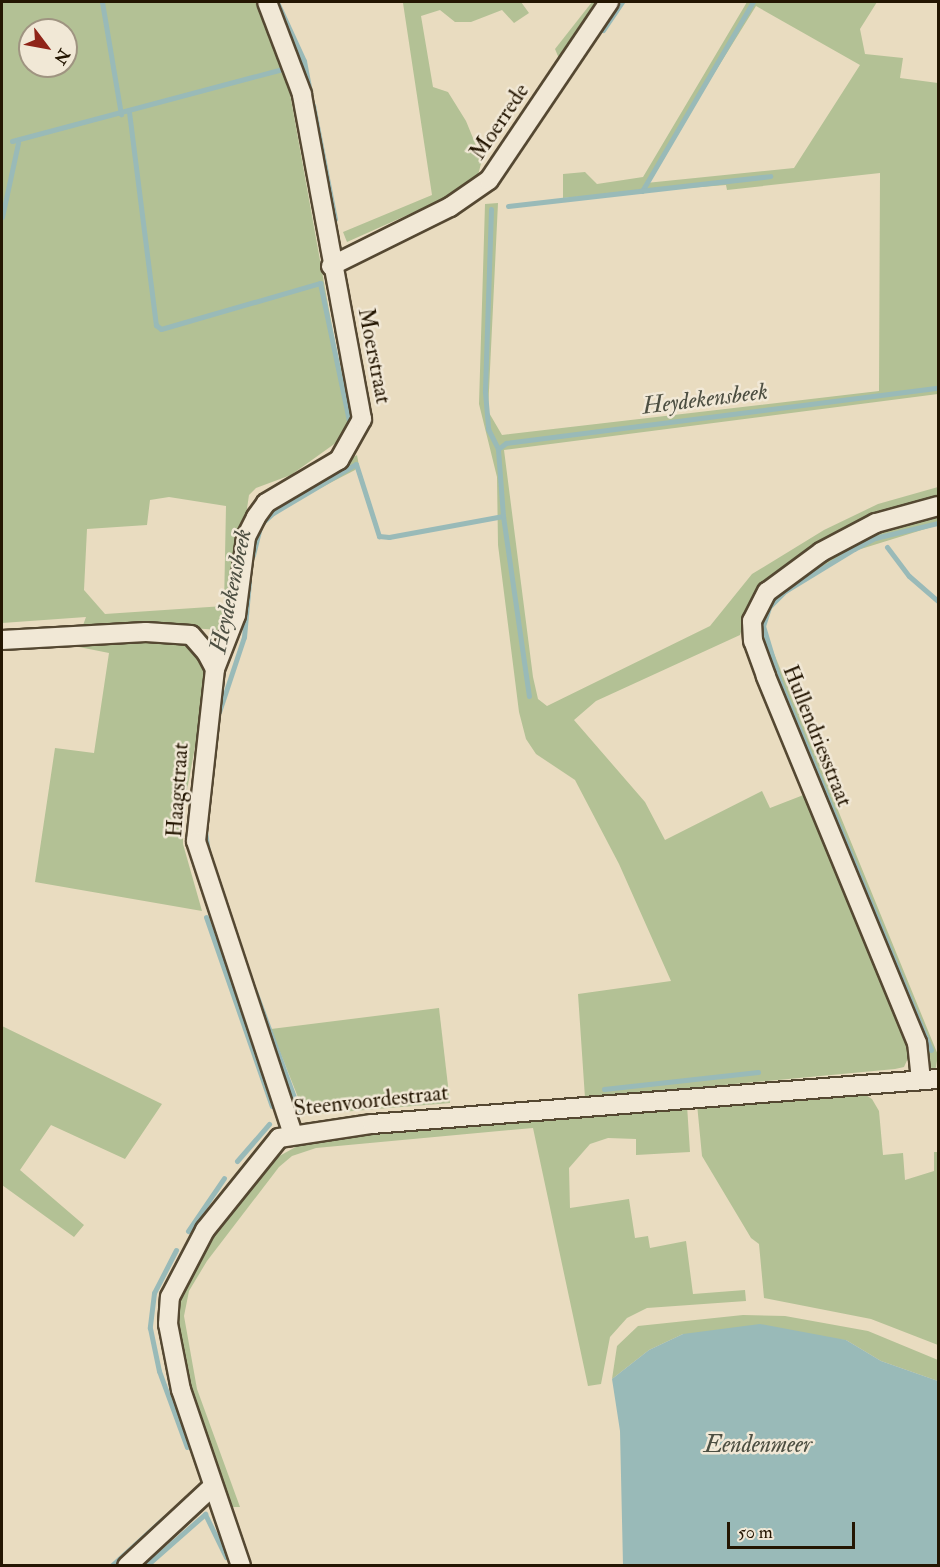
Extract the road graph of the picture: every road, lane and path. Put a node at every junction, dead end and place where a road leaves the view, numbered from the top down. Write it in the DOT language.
graph roads {
  1 [pos="267,2"];
  2 [pos="609,2"];
  3 [pos="331,266"];
  4 [pos="939,506"];
  5 [pos="2,640"];
  6 [pos="215,669"];
  7 [pos="930,1079"];
  8 [pos="292,1132"];
  9 [pos="213,1486"];
  10 [pos="127,1566"];
  11 [pos="242,1566"];
  1 -- 3 [label="street, Moerstraat"];
  2 -- 3 [label="street, Moerrede"];
  3 -- 6 [label="street, Moerstraat"];
  4 -- 7 [label="street, Hullendriesstraat"];
  5 -- 6 [label="street"];
  6 -- 8 [label="street, Haagstraat"];
  7 -- 8 [label="street, Steenvoordestraat"];
  8 -- 9 [label="street, Steenvoordestraat"];
  9 -- 10 [label="street"];
  9 -- 11 [label="street, Steenvoordestraat"];
}
